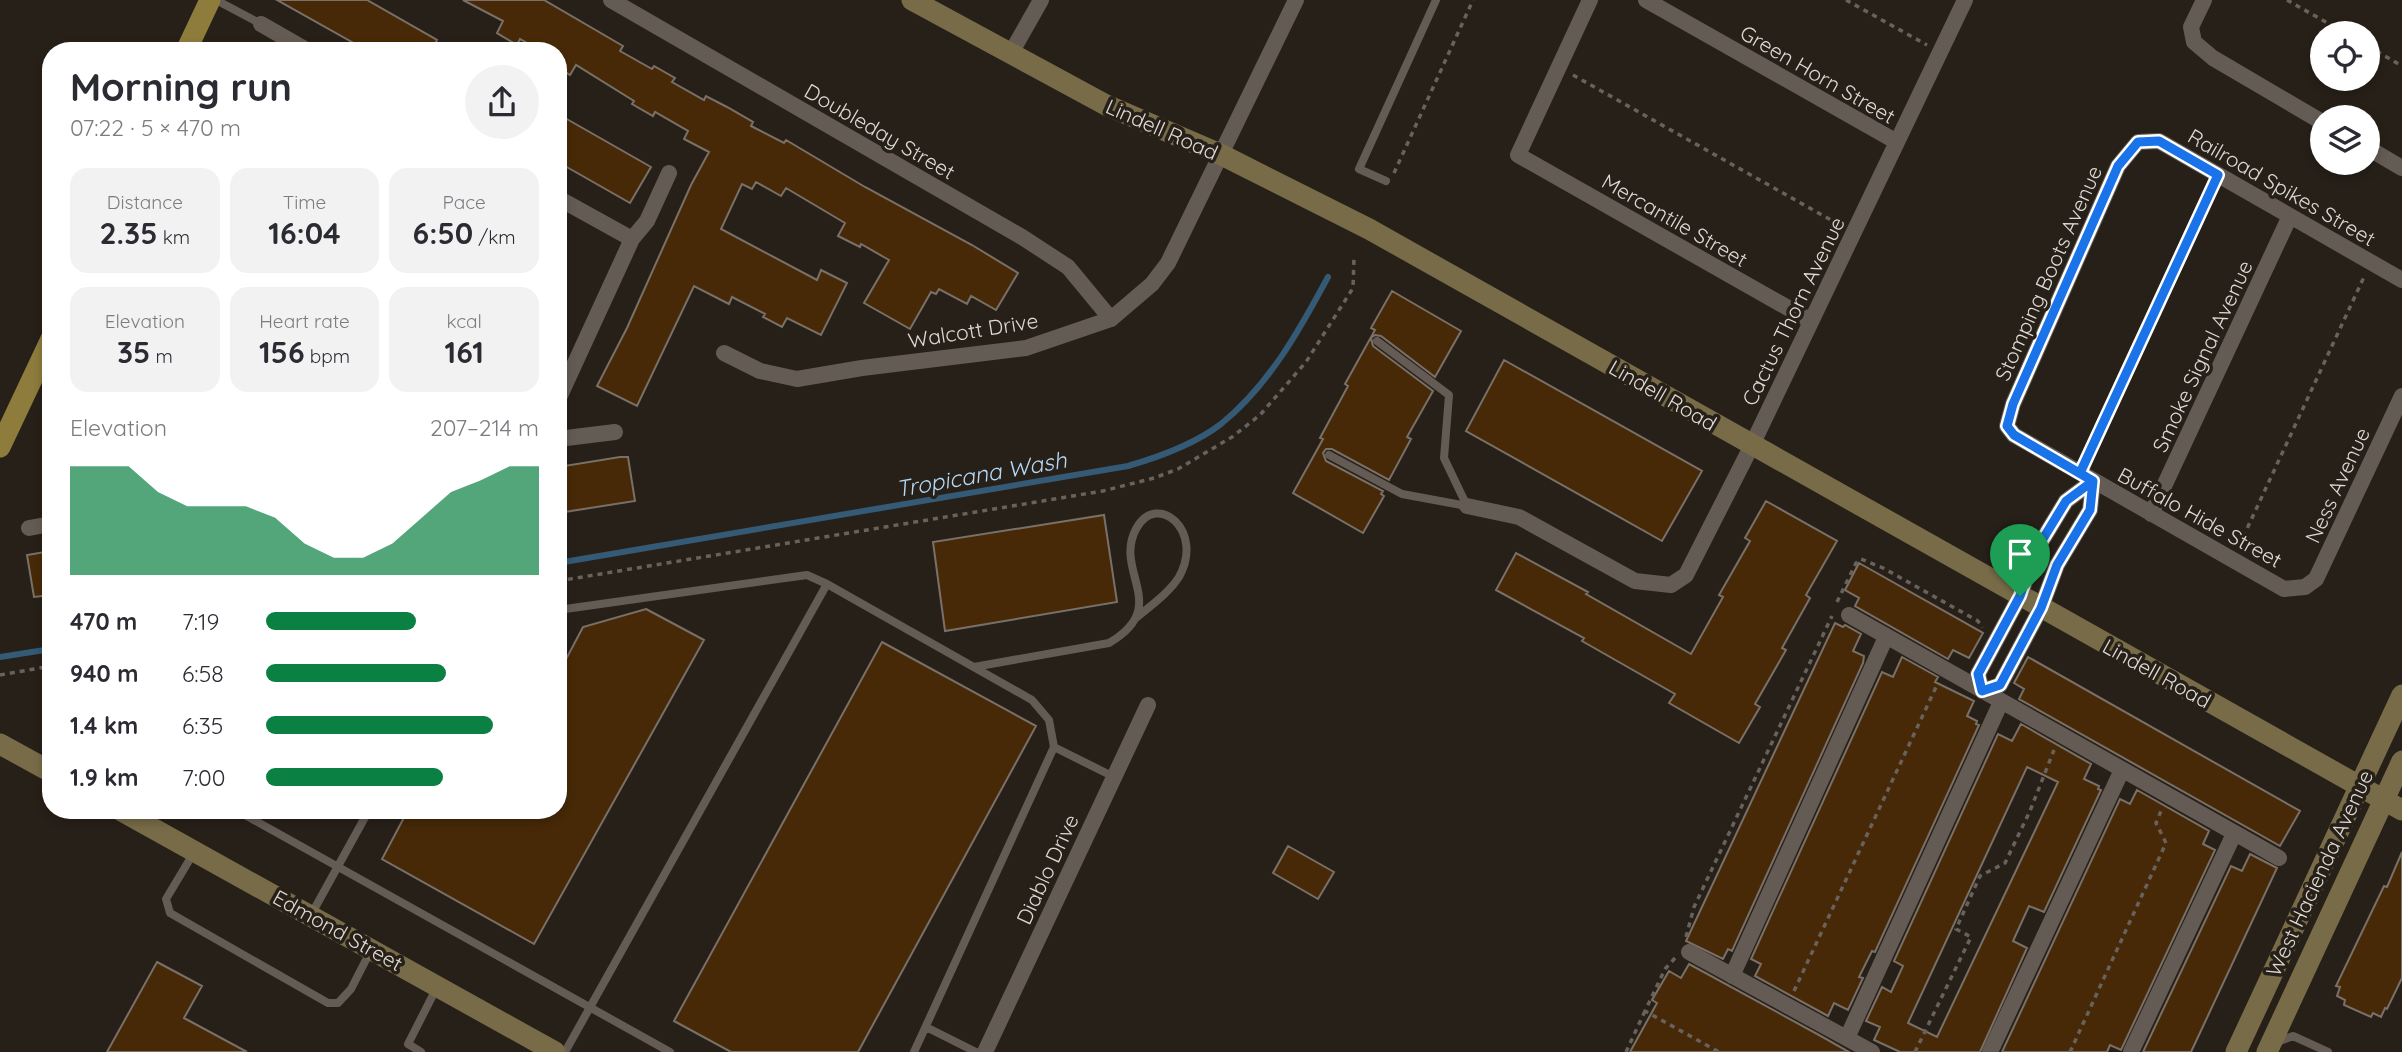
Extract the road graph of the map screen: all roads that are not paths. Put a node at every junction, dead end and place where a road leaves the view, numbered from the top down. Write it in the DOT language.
graph roads {
  1 [pos="210,0"];
  2 [pos="216,0"];
  3 [pos="611,0"];
  4 [pos="912,0"];
  5 [pos="1041,0"];
  6 [pos="1296,0"];
  7 [pos="1436,0"];
  8 [pos="1590,0"];
  9 [pos="1646,0"];
  10 [pos="1965,0"];
  11 [pos="2204,0"];
  12 [pos="261,24"];
  13 [pos="190,42"];
  14 [pos="292,42"];
  15 [pos="1010,53"];
  16 [pos="2310,115"];
  17 [pos="1897,142"];
  18 [pos="2138,142"];
  19 [pos="1222,155"];
  20 [pos="2380,155"];
  21 [pos="2402,168"];
  22 [pos="669,173"];
  23 [pos="1388,181"];
  24 [pos="567,203"];
  25 [pos="2290,216"];
  26 [pos="632,239"];
  27 [pos="2402,280"];
  28 [pos="1111,319"];
  29 [pos="1811,321"];
  30 [pos="1377,341"];
  31 [pos="724,353"];
  32 [pos="42,358"];
  33 [pos="567,380"];
  34 [pos="2402,396"];
  35 [pos="2007,426"];
  36 [pos="615,432"];
  37 [pos="567,438"];
  38 [pos="1752,446"];
  39 [pos="0,447"];
  40 [pos="1329,455"];
  41 [pos="2086,477"];
  42 [pos="1467,506"];
  43 [pos="2151,514"];
  44 [pos="42,526"];
  45 [pos="29,528"];
  46 [pos="827,584"];
  47 [pos="2305,587"];
  48 [pos="2020,596"];
  49 [pos="2041,608"];
  50 [pos="567,609"];
  51 [pos="1845,613"];
  52 [pos="1136,618"];
  53 [pos="1886,637"];
  54 [pos="974,667"];
  55 [pos="1982,691"];
  56 [pos="2402,695"];
  57 [pos="2001,702"];
  58 [pos="1148,705"];
  59 [pos="0,744"];
  60 [pos="1054,747"];
  61 [pos="2402,761"];
  62 [pos="42,767"];
  63 [pos="2122,770"];
  64 [pos="1114,777"];
  65 [pos="2360,786"];
  66 [pos="2393,805"];
  67 [pos="136,819"];
  68 [pos="252,819"];
  69 [pos="364,819"];
  70 [pos="2234,834"];
  71 [pos="194,851"];
  72 [pos="2279,858"];
  73 [pos="338,866"];
  74 [pos="311,915"];
  75 [pos="372,949"];
  76 [pos="1685,950"];
  77 [pos="1732,976"];
  78 [pos="438,986"];
  79 [pos="591,1008"];
  80 [pos="926,1027"];
  81 [pos="1847,1038"];
  82 [pos="2241,1042"];
  83 [pos="406,1048"];
  84 [pos="2270,1049"];
  85 [pos="421,1052"];
  86 [pos="555,1052"];
  87 [pos="565,1052"];
  88 [pos="670,1052"];
  89 [pos="914,1052"];
  90 [pos="976,1052"];
  91 [pos="985,1052"];
  92 [pos="1872,1052"];
  93 [pos="1990,1052"];
  94 [pos="2131,1052"];
  95 [pos="2328,1052"];
  1 -- 13 [label="main road"];
  2 -- 12 [label="lane"];
  3 -- 28 [label="street, Doubleday Street"];
  4 -- 15 [label="street, Lindell Road"];
  5 -- 15 [label="street"];
  6 -- 19 [label="street, Walcott Drive"];
  7 -- 23 [label="lane"];
  8 -- 29 [label="street, Mercantile Street"];
  9 -- 17 [label="street, Green Horn Street"];
  10 -- 17 [label="street, Cactus Thorn Avenue"];
  11 -- 16 [label="street"];
  12 -- 14 [label="street"];
  15 -- 19 [label="street, Lindell Road"];
  17 -- 29 [label="street, Cactus Thorn Avenue"];
  18 -- 25 [label="street, Railroad Spikes Street"];
  18 -- 35 [label="street, Stomping Boots Avenue"];
  19 -- 28 [label="street, Walcott Drive"];
  19 -- 38 [label="street, Lindell Road"];
  20 -- 21 [label="street"];
  22 -- 26 [label="street"];
  24 -- 26 [label="street"];
  25 -- 27 [label="street, Railroad Spikes Street"];
  25 -- 43 [label="street, Smoke Signal Avenue"];
  26 -- 33 [label="street"];
  28 -- 31 [label="street, Walcott Drive"];
  29 -- 38 [label="street, Cactus Thorn Avenue"];
  30 -- 42 [label="lane"];
  32 -- 39 [label="main road"];
  34 -- 47 [label="street, Ness Avenue"];
  35 -- 41 [label="street, Buffalo Hide Street"];
  36 -- 37 [label="street"];
  38 -- 42 [label="street, Cactus Thorn Avenue"];
  38 -- 48 [label="street, Lindell Road"];
  40 -- 42 [label="lane"];
  41 -- 43 [label="street, Buffalo Hide Street"];
  41 -- 48 [label="street"];
  41 -- 49 [label="street"];
  43 -- 47 [label="street, Buffalo Hide Street"];
  44 -- 45 [label="street"];
  46 -- 50 [label="lane"];
  46 -- 54 [label="lane"];
  46 -- 79 [label="lane"];
  48 -- 49 [label="street, Lindell Road"];
  48 -- 55 [label="street"];
  49 -- 55 [label="street"];
  49 -- 65 [label="street, Lindell Road"];
  51 -- 53 [label="street"];
  52 -- 52 [label="lane"];
  52 -- 54 [label="lane"];
  53 -- 55 [label="street"];
  53 -- 77 [label="street"];
  54 -- 60 [label="lane"];
  55 -- 57 [label="street"];
  56 -- 65 [label="street, West Hacienda Avenue"];
  57 -- 63 [label="street"];
  57 -- 81 [label="street"];
  58 -- 64 [label="street, Diablo Drive"];
  59 -- 62 [label="street"];
  60 -- 64 [label="lane"];
  60 -- 80 [label="lane"];
  61 -- 66 [label="street, West Hacienda Avenue"];
  63 -- 70 [label="street"];
  63 -- 93 [label="street"];
  64 -- 91 [label="street, Diablo Drive"];
  65 -- 66 [label="street, Lindell Road"];
  65 -- 82 [label="street, West Hacienda Avenue"];
  66 -- 84 [label="street, West Hacienda Avenue"];
  67 -- 71 [label="street, Edmond Street"];
  68 -- 73 [label="lane"];
  69 -- 73 [label="lane"];
  70 -- 72 [label="street"];
  70 -- 94 [label="street"];
  71 -- 74 [label="street, Edmond Street"];
  71 -- 75 [label="lane"];
  73 -- 74 [label="lane"];
  73 -- 79 [label="lane"];
  74 -- 75 [label="street, Edmond Street"];
  75 -- 78 [label="street, Edmond Street"];
  76 -- 77 [label="street"];
  77 -- 81 [label="street"];
  78 -- 83 [label="lane"];
  78 -- 86 [label="street, Edmond Street"];
  79 -- 87 [label="lane"];
  79 -- 88 [label="lane"];
  80 -- 89 [label="lane"];
  80 -- 90 [label="lane"];
  81 -- 92 [label="street"];
  82 -- 84 [label="street"];
  83 -- 85 [label="lane"];
  84 -- 95 [label="lane"];
}
